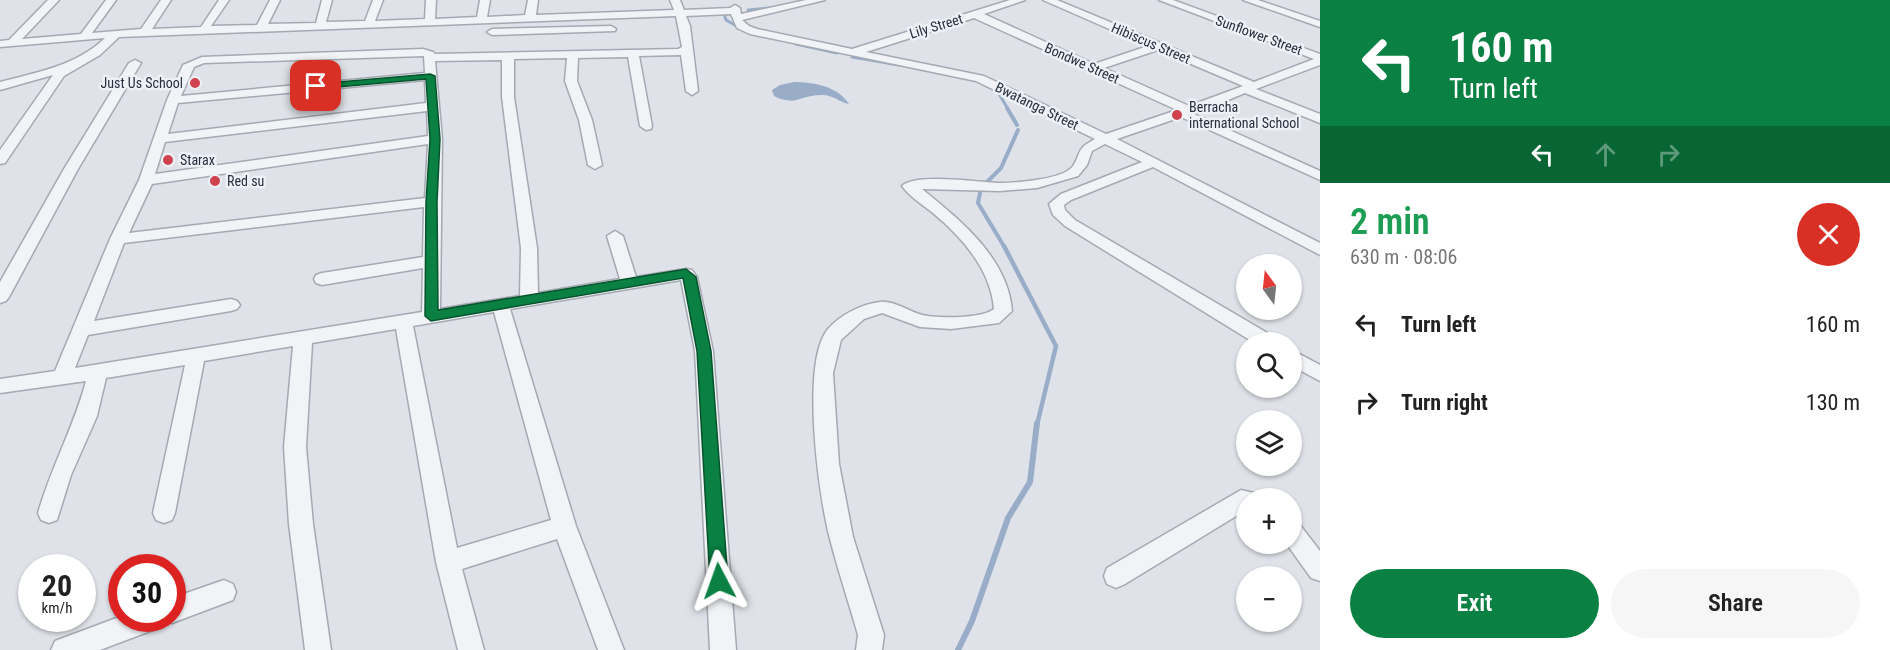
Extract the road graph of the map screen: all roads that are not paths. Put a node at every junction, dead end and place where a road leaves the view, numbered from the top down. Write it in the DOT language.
graph roads {
  1 [pos="54,0"];
  2 [pos="111,0"];
  3 [pos="166,0"];
  4 [pos="224,0"];
  5 [pos="275,0"];
  6 [pos="327,0"];
  7 [pos="378,0"];
  8 [pos="431,0"];
  9 [pos="485,0"];
  10 [pos="533,0"];
  11 [pos="675,0"];
  12 [pos="820,0"];
  13 [pos="1020,0"];
  14 [pos="1048,0"];
  15 [pos="1164,0"];
  16 [pos="1248,0"];
  17 [pos="615,1"];
  18 [pos="735,10"];
  19 [pos="680,14"];
  20 [pos="975,14"];
  21 [pos="615,17"];
  22 [pos="530,19"];
  23 [pos="481,21"];
  24 [pos="430,23"];
  25 [pos="369,24"];
  26 [pos="1320,24"];
  27 [pos="320,26"];
  28 [pos="261,28"];
  29 [pos="618,29"];
  30 [pos="203,31"];
  31 [pos="144,32"];
  32 [pos="117,33"];
  33 [pos="484,33"];
  34 [pos="84,37"];
  35 [pos="12,43"];
  36 [pos="0,44"];
  37 [pos="1158,46"];
  38 [pos="686,50"];
  39 [pos="851,53"];
  40 [pos="633,54"];
  41 [pos="573,55"];
  42 [pos="508,56"];
  43 [pos="429,58"];
  44 [pos="1320,59"];
  45 [pos="135,63"];
  46 [pos="1304,66"];
  47 [pos="67,68"];
  48 [pos="1093,68"];
  49 [pos="1320,72"];
  50 [pos="430,76"];
  51 [pos="0,86"];
  52 [pos="1249,87"];
  53 [pos="692,91"];
  54 [pos="173,100"];
  55 [pos="433,106"];
  56 [pos="1186,112"];
  57 [pos="1320,119"];
  58 [pos="646,126"];
  59 [pos="161,139"];
  60 [pos="435,139"];
  61 [pos="1104,139"];
  62 [pos="0,160"];
  63 [pos="1154,162"];
  64 [pos="594,165"];
  65 [pos="1320,176"];
  66 [pos="146,180"];
  67 [pos="432,202"];
  68 [pos="615,236"];
  69 [pos="118,239"];
  70 [pos="1320,250"];
  71 [pos="431,261"];
  72 [pos="322,279"];
  73 [pos="629,282"];
  74 [pos="0,297"];
  75 [pos="529,299"];
  76 [pos="500,304"];
  77 [pos="231,305"];
  78 [pos="431,316"];
  79 [pos="403,320"];
  80 [pos="80,330"];
  81 [pos="1250,332"];
  82 [pos="303,338"];
  83 [pos="196,355"];
  84 [pos="1302,363"];
  85 [pos="98,372"];
  86 [pos="1320,374"];
  87 [pos="62,377"];
  88 [pos="0,386"];
  89 [pos="1236,503"];
  90 [pos="49,513"];
  91 [pos="164,513"];
  92 [pos="564,526"];
  93 [pos="1302,546"];
  94 [pos="448,562"];
  95 [pos="1320,570"];
  96 [pos="1116,576"];
  97 [pos="224,592"];
  98 [pos="186,606"];
  99 [pos="114,632"];
  100 [pos="64,650"];
  101 [pos="318,650"];
  102 [pos="471,650"];
  103 [pos="611,650"];
  104 [pos="723,650"];
  105 [pos="869,650"];
  1 -- 35 [label="street"];
  2 -- 34 [label="street"];
  3 -- 31 [label="street"];
  4 -- 30 [label="street"];
  5 -- 28 [label="street"];
  6 -- 27 [label="street"];
  7 -- 25 [label="street"];
  8 -- 24 [label="street"];
  9 -- 23 [label="street"];
  10 -- 22 [label="street"];
  11 -- 19 [label="street"];
  12 -- 18 [label="street"];
  13 -- 20 [label="street, Lily Street"];
  14 -- 37 [label="street, Hibiscus Street"];
  15 -- 44 [label="street, Sunflower Street"];
  16 -- 26 [label="street"];
  17 -- 21 [label="street"];
  18 -- 19 [label="street"];
  18 -- 39 [label="street, Bwatanga Street"];
  19 -- 21 [label="street"];
  19 -- 38 [label="street"];
  20 -- 39 [label="street, Lily Street"];
  20 -- 48 [label="street, Bondwe Street"];
  21 -- 22 [label="street"];
  22 -- 23 [label="street"];
  23 -- 24 [label="street"];
  24 -- 25 [label="street"];
  25 -- 27 [label="street"];
  27 -- 28 [label="street"];
  28 -- 30 [label="street"];
  29 -- 33 [label="street"];
  30 -- 31 [label="street"];
  31 -- 32 [label="street"];
  32 -- 34 [label="street"];
  32 -- 47 [label="street"];
  34 -- 35 [label="street"];
  35 -- 36 [label="street"];
  37 -- 48 [label="street"];
  37 -- 52 [label="street, Hibiscus Street"];
  38 -- 40 [label="street"];
  38 -- 53 [label="street"];
  39 -- 61 [label="street, Bwatanga Street"];
  40 -- 41 [label="street"];
  40 -- 58 [label="street"];
  41 -- 42 [label="street"];
  41 -- 64 [label="street"];
  42 -- 43 [label="street"];
  42 -- 75 [label="street"];
  43 -- 50 [label="street"];
  43 -- 54 [label="street"];
  44 -- 46 [label="street"];
  45 -- 74 [label="street"];
  46 -- 49 [label="street"];
  46 -- 52 [label="street"];
  47 -- 51 [label="street"];
  47 -- 62 [label="street"];
  48 -- 56 [label="street, Bondwe Street"];
  50 -- 54 [label="street"];
  50 -- 55 [label="street"];
  52 -- 56 [label="street"];
  52 -- 57 [label="street, Hibiscus Street"];
  54 -- 59 [label="street"];
  55 -- 59 [label="street"];
  55 -- 60 [label="street"];
  56 -- 61 [label="street"];
  56 -- 65 [label="street, Bondwe Street"];
  59 -- 66 [label="street"];
  60 -- 66 [label="street"];
  60 -- 67 [label="street"];
  61 -- 63 [label="street, Bwatanga Street"];
  61 -- 105 [label="street"];
  63 -- 70 [label="street, Bwatanga Street"];
  63 -- 81 [label="street"];
  66 -- 69 [label="street"];
  67 -- 69 [label="street"];
  67 -- 71 [label="street"];
  68 -- 73 [label="street"];
  69 -- 80 [label="street"];
  71 -- 72 [label="street"];
  71 -- 78 [label="street"];
  73 -- 75 [label="street"];
  73 -- 104 [label="street"];
  75 -- 76 [label="street"];
  76 -- 78 [label="street"];
  76 -- 92 [label="street"];
  77 -- 80 [label="street"];
  78 -- 79 [label="street"];
  79 -- 82 [label="street"];
  79 -- 94 [label="street"];
  80 -- 87 [label="street"];
  82 -- 83 [label="street"];
  82 -- 101 [label="street"];
  83 -- 85 [label="street"];
  83 -- 91 [label="street"];
  84 -- 86 [label="street"];
  85 -- 87 [label="street"];
  85 -- 90 [label="street"];
  87 -- 88 [label="street"];
  89 -- 96 [label="street"];
  92 -- 94 [label="street"];
  92 -- 103 [label="street"];
  93 -- 95 [label="street"];
  94 -- 102 [label="street"];
  97 -- 98 [label="street"];
  99 -- 100 [label="street"];
}
